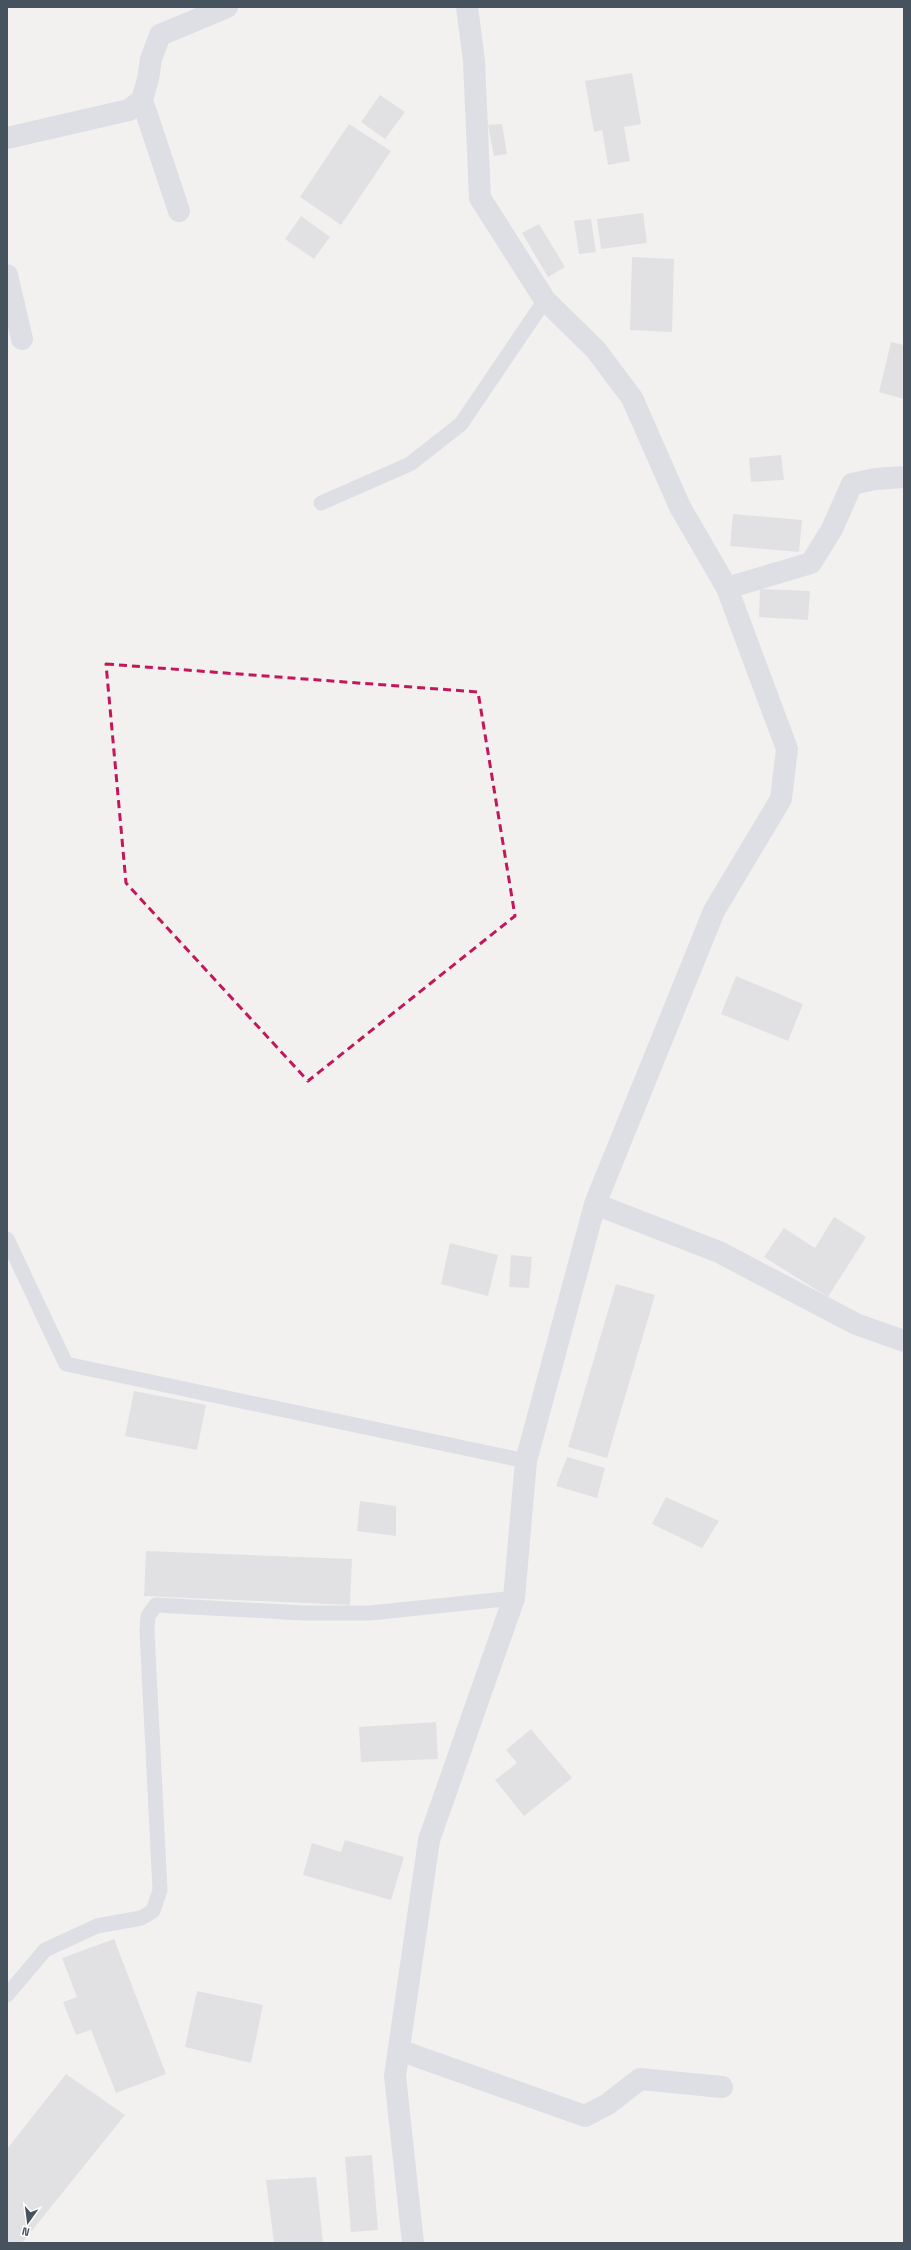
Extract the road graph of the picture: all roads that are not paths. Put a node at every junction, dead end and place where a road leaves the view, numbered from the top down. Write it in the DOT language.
graph roads {
  1 [pos="227,7"];
  2 [pos="467,7"];
  3 [pos="142,100"];
  4 [pos="7,138"];
  5 [pos="179,212"];
  6 [pos="7,274"];
  7 [pos="545,300"];
  8 [pos="22,339"];
  9 [pos="904,477"];
  10 [pos="321,502"];
  11 [pos="727,588"];
  12 [pos="595,1204"];
  13 [pos="7,1239"];
  14 [pos="904,1341"];
  15 [pos="526,1461"];
  16 [pos="514,1598"];
  17 [pos="7,1995"];
  18 [pos="399,2050"];
  19 [pos="722,2087"];
  20 [pos="410,2242"];
  1 -- 3 [label="street"];
  2 -- 7 [label="street"];
  3 -- 4 [label="street"];
  3 -- 5 [label="street"];
  6 -- 8 [label="street"];
  7 -- 10 [label="lane"];
  7 -- 11 [label="street"];
  9 -- 11 [label="street"];
  11 -- 12 [label="street"];
  12 -- 14 [label="street"];
  12 -- 15 [label="street"];
  13 -- 15 [label="lane"];
  15 -- 16 [label="street"];
  16 -- 17 [label="lane"];
  16 -- 18 [label="street"];
  18 -- 19 [label="street"];
  18 -- 20 [label="street"];
}
